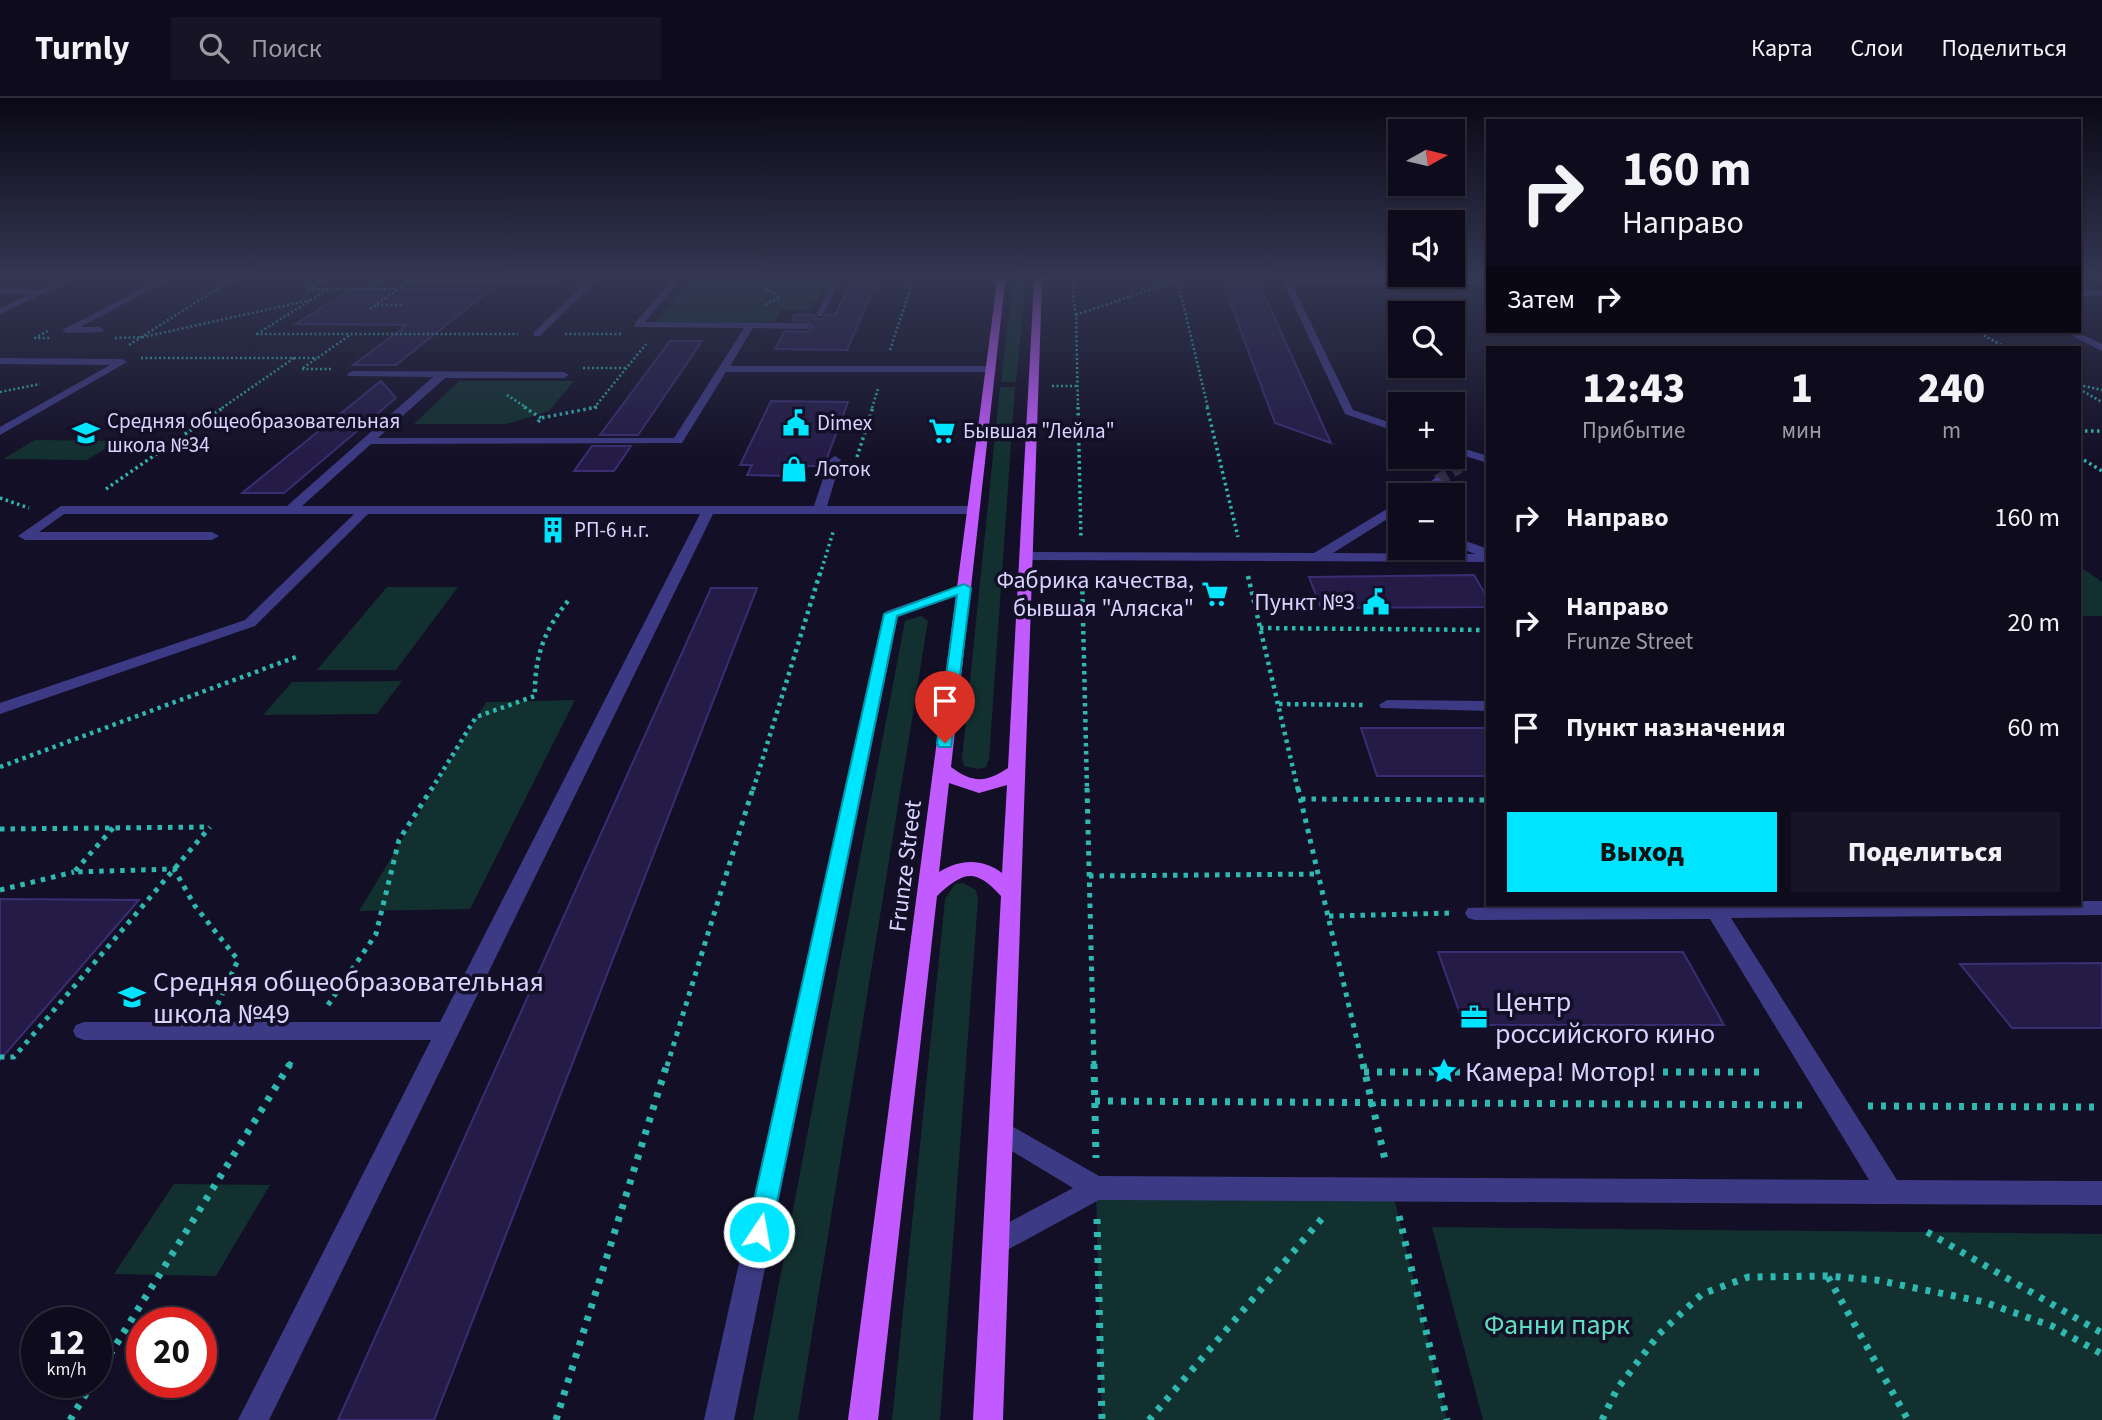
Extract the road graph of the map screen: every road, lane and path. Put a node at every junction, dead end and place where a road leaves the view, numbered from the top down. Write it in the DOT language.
graph roads {
  1 [pos="139,340"];
  2 [pos="342,340"];
  3 [pos="650,340"];
  4 [pos="739,340"];
  5 [pos="894,340"];
  6 [pos="995,340"];
  7 [pos="1035,340"];
  8 [pos="1077,340"];
  9 [pos="1192,340"];
  10 [pos="1314,340"];
  11 [pos="2085,340"];
  12 [pos="125,348"];
  13 [pos="2102,348"];
  14 [pos="139,358"];
  15 [pos="295,358"];
  16 [pos="317,358"];
  17 [pos="0,361"];
  18 [pos="302,369"];
  19 [pos="722,369"];
  20 [pos="790,369"];
  21 [pos="884,369"];
  22 [pos="991,369"];
  23 [pos="352,374"];
  24 [pos="443,374"];
  25 [pos="564,375"];
  26 [pos="783,384"];
  27 [pos="2081,387"];
  28 [pos="2081,388"];
  29 [pos="2102,390"];
  30 [pos="2102,402"];
  31 [pos="596,408"];
  32 [pos="1388,426"];
  33 [pos="2081,430"];
  34 [pos="2102,431"];
  35 [pos="0,432"];
  36 [pos="369,441"];
  37 [pos="1465,452"];
  38 [pos="1482,458"];
  39 [pos="2081,458"];
  40 [pos="856,459"];
  41 [pos="835,460"];
  42 [pos="1465,465"];
  43 [pos="2102,471"];
  44 [pos="1437,481"];
  45 [pos="1434,483"];
  46 [pos="97,496"];
  47 [pos="0,498"];
  48 [pos="290,510"];
  49 [pos="365,510"];
  50 [pos="708,510"];
  51 [pos="819,510"];
  52 [pos="840,510"];
  53 [pos="973,510"];
  54 [pos="39,512"];
  55 [pos="1388,519"];
  56 [pos="212,536"];
  57 [pos="1465,546"];
  58 [pos="1486,555"];
  59 [pos="1026,556"];
  60 [pos="1486,556"];
  61 [pos="1082,557"];
  62 [pos="1244,558"];
  63 [pos="1316,558"];
  64 [pos="964,588"];
  65 [pos="568,601"];
  66 [pos="1260,628"];
  67 [pos="1486,630"];
  68 [pos="296,657"];
  69 [pos="1279,704"];
  70 [pos="1387,705"];
  71 [pos="1486,706"];
  72 [pos="0,709"];
  73 [pos="0,767"];
  74 [pos="942,769"];
  75 [pos="1017,770"];
  76 [pos="1301,799"];
  77 [pos="1486,800"];
  78 [pos="113,828"];
  79 [pos="0,830"];
  80 [pos="174,869"];
  81 [pos="74,872"];
  82 [pos="1320,874"];
  83 [pos="1089,876"];
  84 [pos="0,890"];
  85 [pos="927,893"];
  86 [pos="1011,894"];
  87 [pos="2054,907"];
  88 [pos="1714,908"];
  89 [pos="2102,908"];
  90 [pos="1475,913"];
  91 [pos="1329,916"];
  92 [pos="84,1031"];
  93 [pos="205,1031"];
  94 [pos="310,1031"];
  95 [pos="447,1031"];
  96 [pos="0,1057"];
  97 [pos="1364,1072"];
  98 [pos="1765,1072"];
  99 [pos="1095,1101"];
  100 [pos="1371,1103"];
  101 [pos="1837,1106"];
  102 [pos="2102,1107"];
  103 [pos="1001,1131"];
  104 [pos="1097,1188"];
  105 [pos="1347,1189"];
  106 [pos="1392,1189"];
  107 [pos="1890,1192"];
  108 [pos="2102,1193"];
  109 [pos="1927,1232"];
  110 [pos="996,1243"];
  111 [pos="1828,1276"];
  112 [pos="2102,1333"];
  113 [pos="112,1351"];
  114 [pos="2102,1354"];
  115 [pos="83,1398"];
  116 [pos="70,1420"];
  117 [pos="253,1420"];
  118 [pos="556,1420"];
  119 [pos="719,1420"];
  120 [pos="863,1420"];
  121 [pos="988,1420"];
  122 [pos="1102,1420"];
  123 [pos="1149,1420"];
  124 [pos="1447,1420"];
  125 [pos="1602,1420"];
  126 [pos="1908,1420"];
  1 -- 12 [label="path"];
  2 -- 16 [label="path"];
  3 -- 31 [label="path"];
  4 -- 19 [label="street"];
  5 -- 21 [label="path"];
  6 -- 22 [label="main road, Frunze Street"];
  7 -- 59 [label="main road"];
  8 -- 61 [label="path"];
  9 -- 62 [label="path"];
  10 -- 32 [label="street"];
  11 -- 13 [label="street"];
  14 -- 15 [label="path"];
  15 -- 16 [label="path"];
  15 -- 46 [label="path"];
  16 -- 18 [label="path"];
  17 -- 35 [label="street"];
  19 -- 20 [label="street"];
  19 -- 36 [label="street"];
  20 -- 21 [label="street"];
  20 -- 26 [label="street"];
  21 -- 22 [label="street"];
  21 -- 40 [label="path"];
  22 -- 53 [label="main road, Frunze Street"];
  23 -- 24 [label="street"];
  24 -- 25 [label="street"];
  24 -- 36 [label="street"];
  27 -- 29 [label="path"];
  28 -- 30 [label="path"];
  33 -- 34 [label="path"];
  36 -- 48 [label="street"];
  37 -- 38 [label="street"];
  38 -- 42 [label="street"];
  39 -- 43 [label="path"];
  41 -- 51 [label="street"];
  44 -- 45 [label="street"];
  47 -- 54 [label="path"];
  48 -- 49 [label="street"];
  48 -- 56 [label="street"];
  49 -- 50 [label="street"];
  49 -- 72 [label="street"];
  50 -- 51 [label="street"];
  50 -- 95 [label="street"];
  51 -- 52 [label="street"];
  52 -- 53 [label="street"];
  52 -- 118 [label="path"];
  53 -- 64 [label="main road, Frunze Street"];
  55 -- 63 [label="street"];
  57 -- 58 [label="street"];
  59 -- 61 [label="street"];
  59 -- 75 [label="main road"];
  60 -- 63 [label="street"];
  61 -- 62 [label="street"];
  61 -- 83 [label="path"];
  62 -- 63 [label="street"];
  62 -- 66 [label="path"];
  64 -- 74 [label="main road, Frunze Street"];
  64 -- 119 [label="street"];
  65 -- 94 [label="path"];
  66 -- 67 [label="path"];
  66 -- 69 [label="path"];
  68 -- 73 [label="path"];
  69 -- 70 [label="path"];
  69 -- 76 [label="path"];
  70 -- 71 [label="street"];
  74 -- 75 [label="main road"];
  74 -- 85 [label="main road, Frunze Street"];
  75 -- 86 [label="main road"];
  76 -- 77 [label="path"];
  76 -- 82 [label="path"];
  78 -- 79 [label="path"];
  78 -- 80 [label="path"];
  78 -- 81 [label="path"];
  80 -- 81 [label="path"];
  80 -- 93 [label="path"];
  80 -- 96 [label="path"];
  81 -- 84 [label="path"];
  82 -- 83 [label="path"];
  82 -- 91 [label="path"];
  83 -- 99 [label="path"];
  85 -- 86 [label="main road"];
  85 -- 120 [label="main road, Frunze Street"];
  86 -- 103 [label="main road"];
  87 -- 88 [label="street"];
  87 -- 89 [label="street"];
  88 -- 90 [label="street"];
  88 -- 101 [label="street"];
  90 -- 91 [label="path"];
  91 -- 97 [label="path"];
  92 -- 93 [label="street"];
  93 -- 94 [label="street"];
  94 -- 95 [label="street"];
  94 -- 113 [label="path"];
  95 -- 117 [label="street"];
  97 -- 98 [label="path"];
  97 -- 100 [label="path"];
  99 -- 100 [label="path"];
  99 -- 104 [label="path"];
  100 -- 101 [label="path"];
  100 -- 106 [label="path"];
  101 -- 102 [label="path"];
  101 -- 107 [label="street"];
  103 -- 104 [label="street"];
  103 -- 110 [label="main road"];
  104 -- 105 [label="street"];
  104 -- 110 [label="street"];
  104 -- 122 [label="path"];
  105 -- 106 [label="street"];
  105 -- 123 [label="path"];
  106 -- 107 [label="street"];
  106 -- 124 [label="path"];
  107 -- 108 [label="street"];
  109 -- 112 [label="path"];
  110 -- 121 [label="main road"];
  111 -- 114 [label="path"];
  111 -- 125 [label="path"];
  111 -- 126 [label="path"];
  115 -- 116 [label="path"];
}
